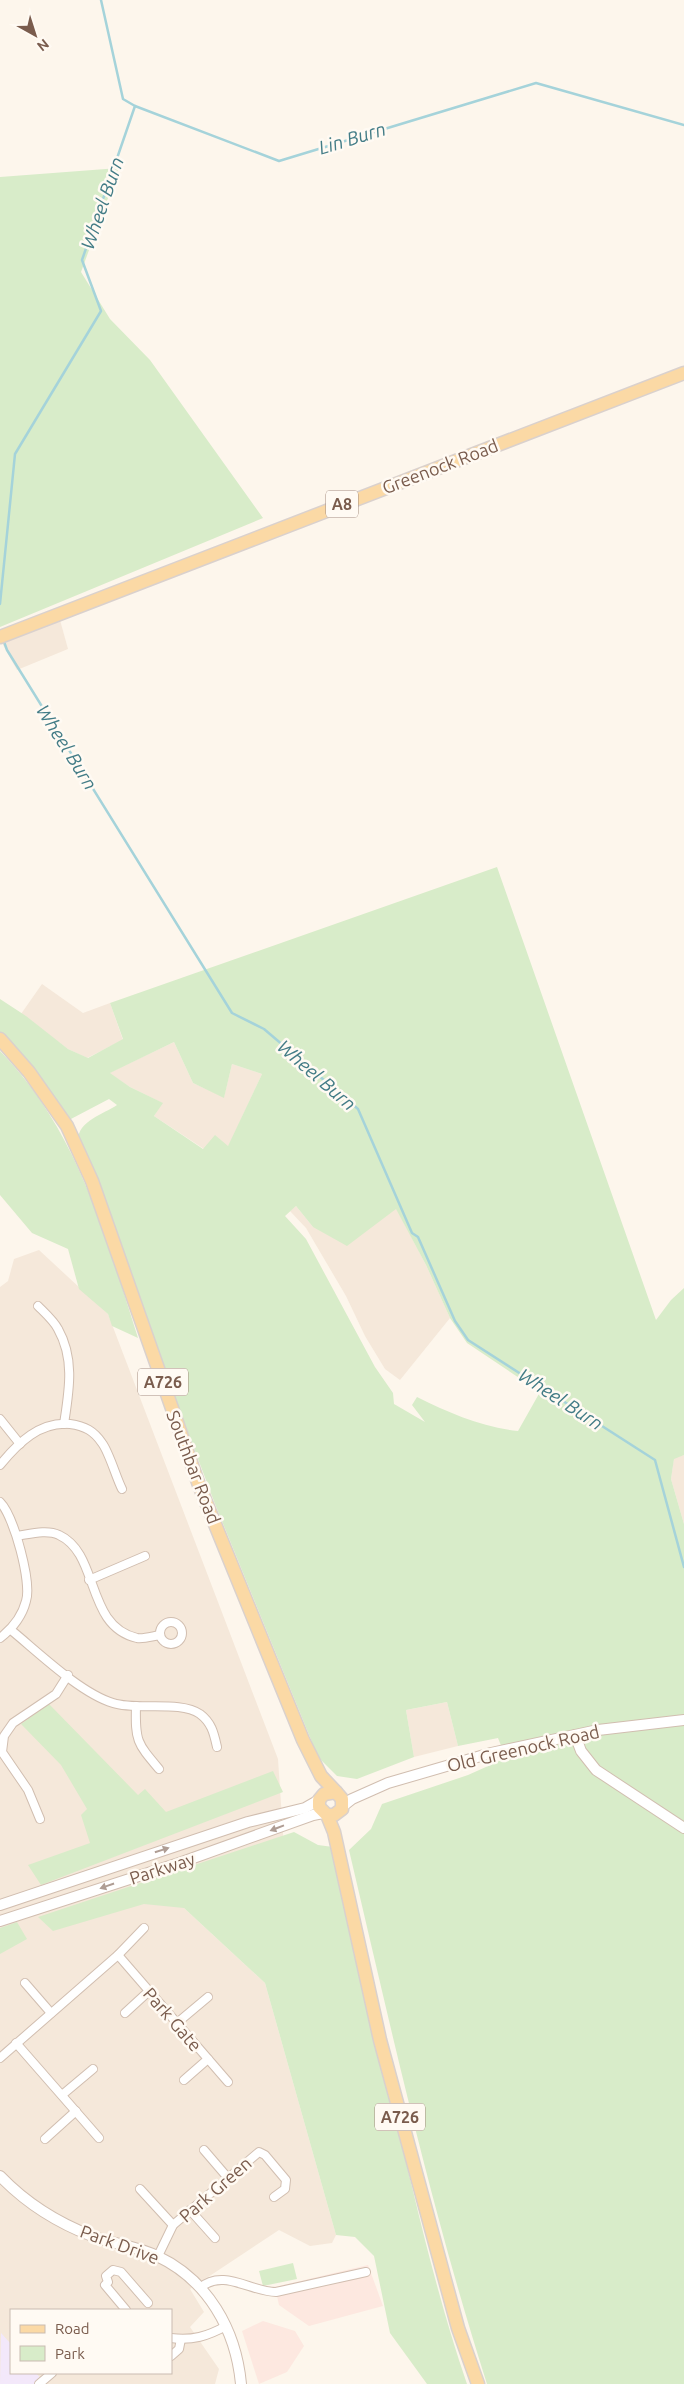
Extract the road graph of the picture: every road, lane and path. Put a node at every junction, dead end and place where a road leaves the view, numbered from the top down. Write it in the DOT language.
graph roads {
  1 [pos="684,373"];
  2 [pos="0,637"];
  3 [pos="0,1039"];
  4 [pos="38,1306"];
  5 [pos="0,1419"];
  6 [pos="64,1424"];
  7 [pos="20,1444"];
  8 [pos="0,1465"];
  9 [pos="122,1489"];
  10 [pos="0,1502"];
  11 [pos="17,1536"];
  12 [pos="145,1556"];
  13 [pos="89,1580"];
  14 [pos="11,1630"];
  15 [pos="160,1635"];
  16 [pos="0,1638"];
  17 [pos="68,1675"];
  18 [pos="136,1706"];
  19 [pos="684,1720"];
  20 [pos="575,1735"];
  21 [pos="302,1740"];
  22 [pos="217,1747"];
  23 [pos="160,1769"];
  24 [pos="320,1798"];
  25 [pos="339,1800"];
  26 [pos="325,1814"];
  27 [pos="40,1819"];
  28 [pos="684,1828"];
  29 [pos="338,1846"];
  30 [pos="0,1905"];
  31 [pos="0,1921"];
  32 [pos="144,1928"];
  33 [pos="118,1955"];
  34 [pos="25,1983"];
  35 [pos="149,1991"];
  36 [pos="208,1997"];
  37 [pos="125,2012"];
  38 [pos="50,2013"];
  39 [pos="177,2023"];
  40 [pos="16,2043"];
  41 [pos="0,2058"];
  42 [pos="208,2059"];
  43 [pos="93,2069"];
  44 [pos="184,2080"];
  45 [pos="228,2082"];
  46 [pos="62,2095"];
  47 [pos="76,2111"];
  48 [pos="99,2138"];
  49 [pos="45,2139"];
  50 [pos="204,2150"];
  51 [pos="0,2176"];
  52 [pos="228,2178"];
  53 [pos="140,2189"];
  54 [pos="274,2197"];
  55 [pos="190,2210"];
  56 [pos="173,2225"];
  57 [pos="215,2238"];
  58 [pos="158,2256"];
  59 [pos="366,2272"];
  60 [pos="200,2288"];
  61 [pos="148,2303"];
  62 [pos="125,2309"];
  63 [pos="226,2326"];
  64 [pos="172,2338"];
  65 [pos="181,2339"];
  66 [pos="172,2355"];
  67 [pos="51,2374"];
  68 [pos="39,2384"];
  69 [pos="241,2384"];
  70 [pos="478,2384"];
  1 -- 2 [label="main road, Greenock Road / A8"];
  3 -- 21 [label="main road, Southbar Road / A726"];
  4 -- 6 [label="street"];
  5 -- 7 [label="street"];
  6 -- 7 [label="street"];
  6 -- 9 [label="street"];
  7 -- 8 [label="street"];
  10 -- 11 [label="street"];
  11 -- 13 [label="street"];
  11 -- 14 [label="street"];
  12 -- 13 [label="street"];
  13 -- 15 [label="street"];
  14 -- 16 [label="street"];
  14 -- 17 [label="street"];
  17 -- 18 [label="street"];
  17 -- 27 [label="street"];
  18 -- 22 [label="street"];
  18 -- 23 [label="street"];
  19 -- 20 [label="street, Old Greenock Road"];
  20 -- 25 [label="street, Old Greenock Road"];
  20 -- 28 [label="street"];
  21 -- 24 [label="main road, Southbar Road / A726"];
  21 -- 25 [label="main road, Southbar Road / A726"];
  24 -- 25 [label="main road"];
  24 -- 26 [label="main road"];
  30 -- 24 [label="street, Parkway, one-way"];
  25 -- 26 [label="main road"];
  25 -- 29 [label="main road, A726"];
  26 -- 29 [label="main road, A726"];
  26 -- 31 [label="street, Parkway, one-way"];
  29 -- 70 [label="main road, A726"];
  32 -- 33 [label="street"];
  33 -- 35 [label="street, Park Gate"];
  33 -- 38 [label="street"];
  34 -- 38 [label="street"];
  35 -- 37 [label="street"];
  35 -- 39 [label="street, Park Gate"];
  36 -- 39 [label="street"];
  38 -- 40 [label="street"];
  39 -- 42 [label="street, Park Gate"];
  40 -- 41 [label="street"];
  40 -- 46 [label="street"];
  42 -- 44 [label="street"];
  42 -- 45 [label="street, Park Gate"];
  43 -- 46 [label="street"];
  46 -- 47 [label="street"];
  47 -- 48 [label="street"];
  47 -- 49 [label="street"];
  50 -- 52 [label="street"];
  51 -- 58 [label="street, Park Drive"];
  52 -- 54 [label="street, Park Green"];
  52 -- 55 [label="street, Park Green"];
  53 -- 56 [label="street"];
  55 -- 56 [label="street, Park Green"];
  55 -- 57 [label="street"];
  56 -- 58 [label="street, Park Green"];
  58 -- 60 [label="street, Park Drive"];
  59 -- 60 [label="street"];
  60 -- 63 [label="street, Park Drive"];
  61 -- 62 [label="street"];
  63 -- 65 [label="street"];
  63 -- 69 [label="street, Park Drive"];
  64 -- 65 [label="street"];
  65 -- 66 [label="street"];
  67 -- 68 [label="street"];
}
